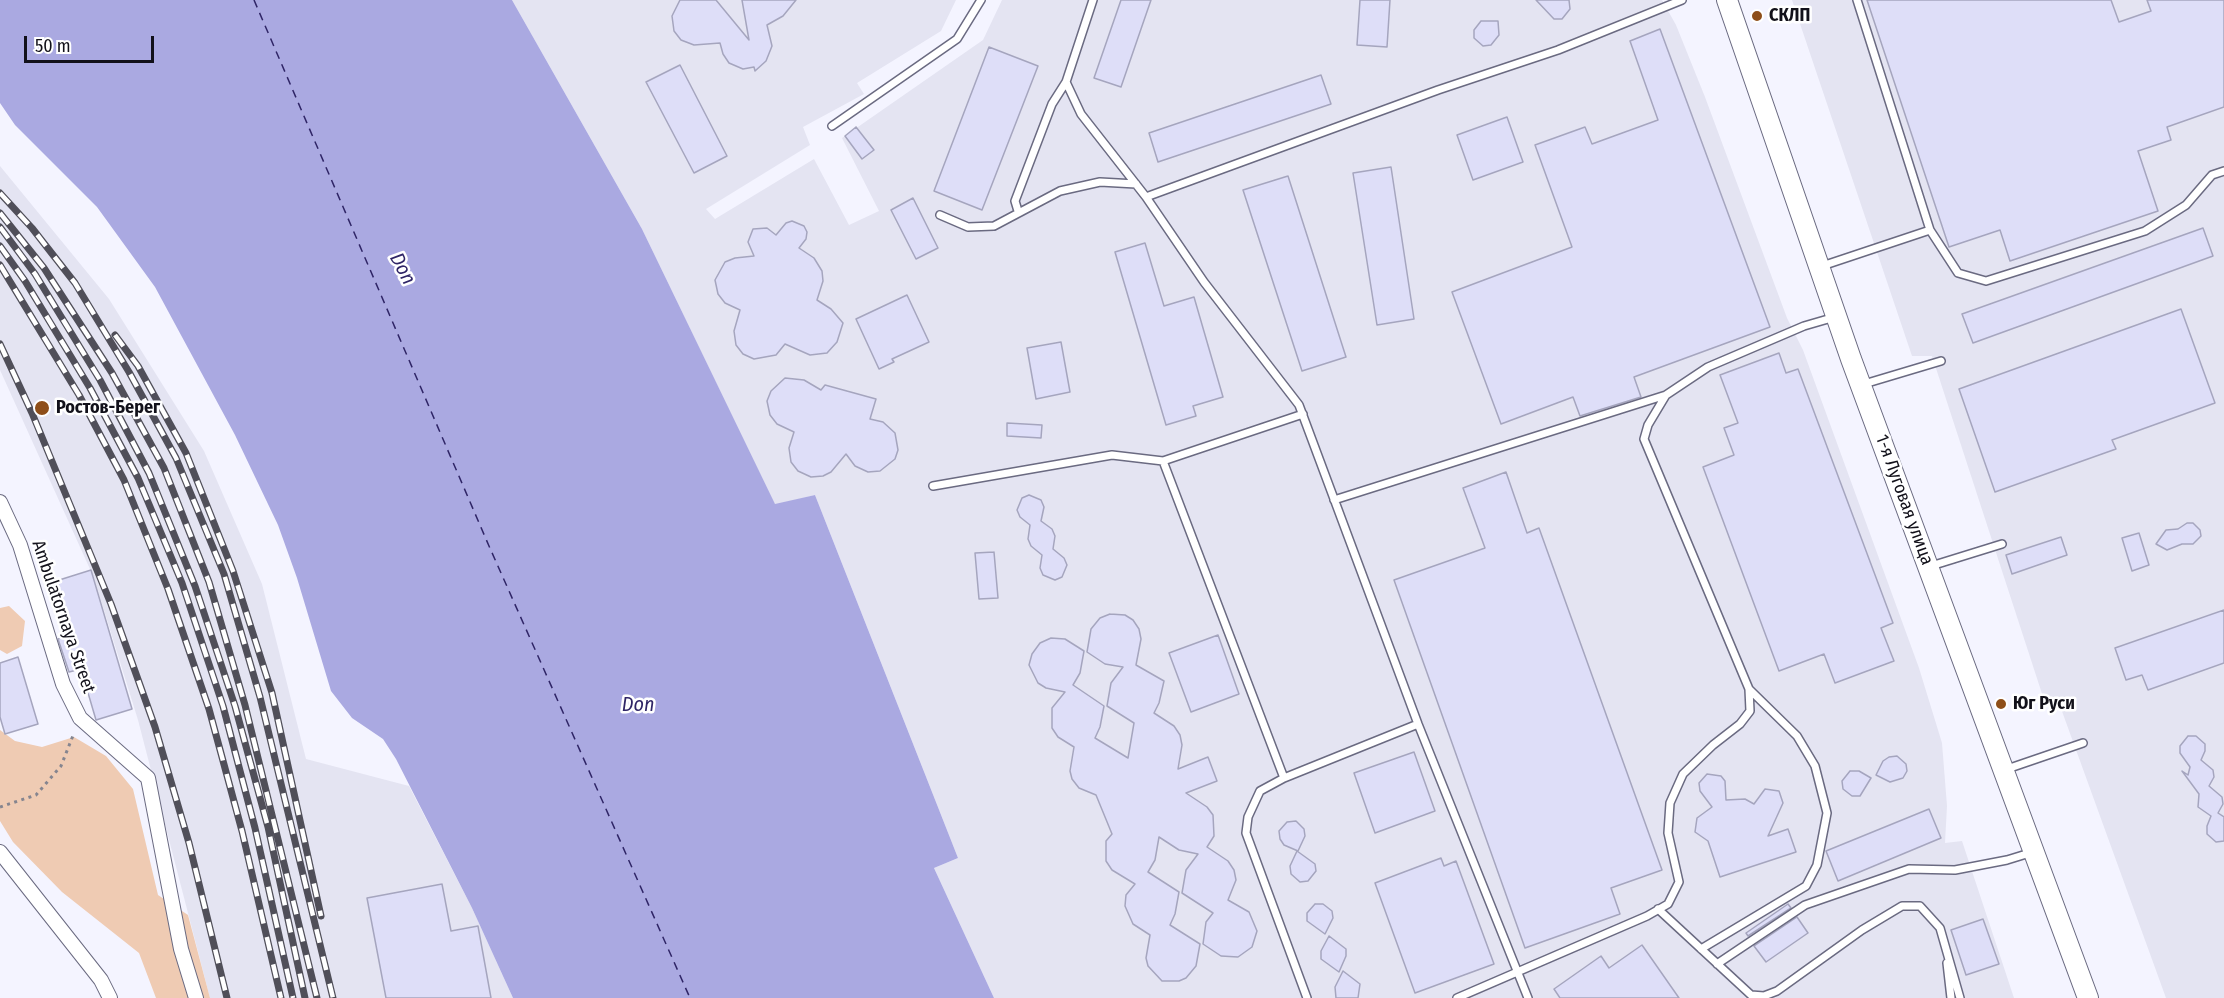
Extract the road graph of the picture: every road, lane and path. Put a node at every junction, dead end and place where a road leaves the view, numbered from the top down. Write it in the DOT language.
graph roads {
  1 [pos="981,0"];
  2 [pos="1093,0"];
  3 [pos="1682,0"];
  4 [pos="1727,0"];
  5 [pos="1857,0"];
  6 [pos="1066,82"];
  7 [pos="832,126"];
  8 [pos="2224,171"];
  9 [pos="1136,184"];
  10 [pos="1146,197"];
  11 [pos="1018,211"];
  12 [pos="940,215"];
  13 [pos="1930,230"];
  14 [pos="1819,267"];
  15 [pos="1836,317"];
  16 [pos="1941,361"];
  17 [pos="1861,385"];
  18 [pos="1666,396"];
  19 [pos="1303,414"];
  20 [pos="1163,461"];
  21 [pos="933,486"];
  22 [pos="1334,500"];
  23 [pos="0,502"];
  24 [pos="2002,544"];
  25 [pos="1928,567"];
  26 [pos="1749,689"];
  27 [pos="80,718"];
  28 [pos="1418,724"];
  29 [pos="2083,744"];
  30 [pos="2004,770"];
  31 [pos="1284,778"];
  32 [pos="0,807"];
  33 [pos="2035,851"];
  34 [pos="0,852"];
  35 [pos="1658,909"];
  36 [pos="1944,943"];
  37 [pos="1701,950"];
  38 [pos="1717,964"];
  39 [pos="1517,972"];
  40 [pos="110,998"];
  41 [pos="196,998"];
  42 [pos="1307,998"];
  43 [pos="1457,998"];
  44 [pos="1528,998"];
  45 [pos="1951,998"];
  46 [pos="1960,998"];
  47 [pos="2088,998"];
  1 -- 7 [label="lane"];
  2 -- 6 [label="lane"];
  3 -- 10 [label="lane"];
  4 -- 14 [label="main road, 1-я Луговая улица"];
  5 -- 13 [label="lane"];
  6 -- 9 [label="lane"];
  6 -- 11 [label="lane"];
  8 -- 13 [label="lane"];
  9 -- 10 [label="lane"];
  9 -- 11 [label="lane"];
  10 -- 19 [label="lane"];
  11 -- 12 [label="lane"];
  13 -- 14 [label="lane"];
  14 -- 15 [label="main road, 1-я Луговая улица"];
  15 -- 17 [label="main road, 1-я Луговая улица"];
  15 -- 18 [label="lane"];
  16 -- 17 [label="lane"];
  17 -- 25 [label="main road, 1-я Луговая улица"];
  18 -- 22 [label="lane"];
  18 -- 26 [label="lane"];
  19 -- 20 [label="lane"];
  19 -- 22 [label="lane"];
  20 -- 21 [label="lane"];
  20 -- 31 [label="lane"];
  22 -- 28 [label="lane"];
  23 -- 27 [label="street, Ambulatornaya Street"];
  24 -- 25 [label="lane"];
  25 -- 30 [label="main road, 1-я Луговая улица"];
  26 -- 35 [label="lane"];
  26 -- 37 [label="lane"];
  27 -- 32 [label="path"];
  27 -- 41 [label="street, Ambulatornaya Street"];
  28 -- 31 [label="lane"];
  28 -- 39 [label="lane"];
  29 -- 30 [label="lane"];
  30 -- 33 [label="main road, 1-я Луговая улица"];
  31 -- 42 [label="lane"];
  33 -- 38 [label="lane"];
  33 -- 47 [label="main road, 1-я Луговая улица"];
  34 -- 40 [label="street"];
  35 -- 37 [label="lane"];
  35 -- 39 [label="lane"];
  36 -- 38 [label="lane"];
  36 -- 45 [label="lane"];
  36 -- 46 [label="lane"];
  37 -- 38 [label="lane"];
  39 -- 43 [label="lane"];
  39 -- 44 [label="lane"];
}
